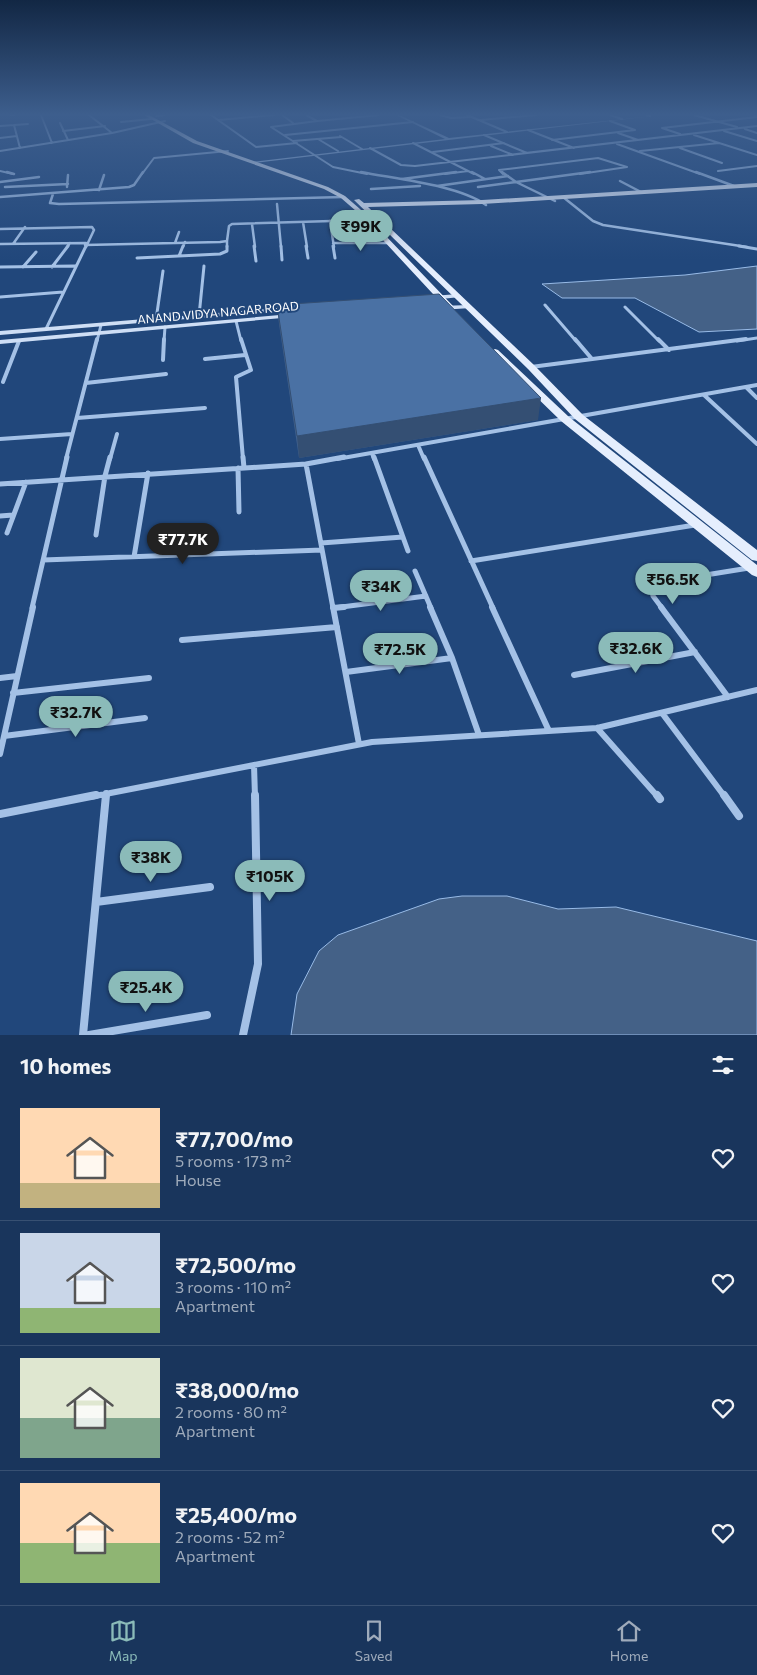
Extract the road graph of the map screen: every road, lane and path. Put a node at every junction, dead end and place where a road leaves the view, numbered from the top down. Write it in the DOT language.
graph roads {
  1 [pos="150,163"];
  2 [pos="257,163"];
  3 [pos="267,163"];
  4 [pos="329,163"];
  5 [pos="399,163"];
  6 [pos="436,163"];
  7 [pos="454,163"];
  8 [pos="552,163"];
  9 [pos="617,163"];
  10 [pos="671,163"];
  11 [pos="757,166"];
  12 [pos="0,171"];
  13 [pos="469,171"];
  14 [pos="718,171"];
  15 [pos="14,174"];
  16 [pos="68,174"];
  17 [pos="104,175"];
  18 [pos="508,176"];
  19 [pos="485,179"];
  20 [pos="0,180"];
  21 [pos="396,180"];
  22 [pos="518,181"];
  23 [pos="620,181"];
  24 [pos="68,184"];
  25 [pos="37,185"];
  26 [pos="428,185"];
  27 [pos="24,186"];
  28 [pos="433,186"];
  29 [pos="478,186"];
  30 [pos="734,186"];
  31 [pos="757,186"];
  32 [pos="4,187"];
  33 [pos="371,189"];
  34 [pos="99,190"];
  35 [pos="641,192"];
  36 [pos="67,193"];
  37 [pos="53,194"];
  38 [pos="22,196"];
  39 [pos="0,197"];
  40 [pos="343,197"];
  41 [pos="565,198"];
  42 [pos="552,199"];
  43 [pos="484,203"];
  44 [pos="277,204"];
  45 [pos="362,210"];
  46 [pos="330,221"];
  47 [pos="303,222"];
  48 [pos="278,223"];
  49 [pos="252,224"];
  50 [pos="25,227"];
  51 [pos="0,229"];
  52 [pos="179,232"];
  53 [pos="227,241"];
  54 [pos="175,242"];
  55 [pos="185,242"];
  56 [pos="70,243"];
  57 [pos="333,243"];
  58 [pos="388,243"];
  59 [pos="0,244"];
  60 [pos="13,244"];
  61 [pos="86,244"];
  62 [pos="757,249"];
  63 [pos="36,252"];
  64 [pos="179,256"];
  65 [pos="137,258"];
  66 [pos="308,258"];
  67 [pos="335,258"];
  68 [pos="282,260"];
  69 [pos="256,261"];
  70 [pos="74,266"];
  71 [pos="204,266"];
  72 [pos="0,267"];
  73 [pos="23,267"];
  74 [pos="52,267"];
  75 [pos="162,271"];
  76 [pos="63,292"];
  77 [pos="458,296"];
  78 [pos="0,297"];
  79 [pos="441,297"];
  80 [pos="422,299"];
  81 [pos="545,305"];
  82 [pos="469,307"];
  83 [pos="625,307"];
  84 [pos="451,308"];
  85 [pos="432,309"];
  86 [pos="198,316"];
  87 [pos="156,320"];
  88 [pos="236,321"];
  89 [pos="465,322"];
  90 [pos="101,325"];
  91 [pos="165,327"];
  92 [pos="46,329"];
  93 [pos="0,333"];
  94 [pos="99,333"];
  95 [pos="757,338"];
  96 [pos="19,340"];
  97 [pos="0,342"];
  98 [pos="486,342"];
  99 [pos="669,350"];
  100 [pos="244,355"];
  101 [pos="592,359"];
  102 [pos="163,360"];
  103 [pos="205,360"];
  104 [pos="531,367"];
  105 [pos="166,374"];
  106 [pos="3,382"];
  107 [pos="86,383"];
  108 [pos="757,385"];
  109 [pos="746,387"];
  110 [pos="704,395"];
  111 [pos="757,398"];
  112 [pos="205,408"];
  113 [pos="579,417"];
  114 [pos="77,418"];
  115 [pos="565,420"];
  116 [pos="72,434"];
  117 [pos="117,434"];
  118 [pos="0,439"];
  119 [pos="757,444"];
  120 [pos="418,445"];
  121 [pos="372,453"];
  122 [pos="306,464"];
  123 [pos="238,468"];
  124 [pos="244,468"];
  125 [pos="148,473"];
  126 [pos="105,476"];
  127 [pos="61,479"];
  128 [pos="26,482"];
  129 [pos="0,484"];
  130 [pos="239,512"];
  131 [pos="13,515"];
  132 [pos="0,516"];
  133 [pos="696,525"];
  134 [pos="7,533"];
  135 [pos="96,535"];
  136 [pos="403,537"];
  137 [pos="321,543"];
  138 [pos="322,550"];
  139 [pos="408,551"];
  140 [pos="134,557"];
  141 [pos="757,557"];
  142 [pos="43,560"];
  143 [pos="471,561"];
  144 [pos="754,570"];
  145 [pos="415,571"];
  146 [pos="426,596"];
  147 [pos="333,608"];
  148 [pos="337,628"];
  149 [pos="182,640"];
  150 [pos="695,652"];
  151 [pos="452,658"];
  152 [pos="346,672"];
  153 [pos="574,675"];
  154 [pos="17,676"];
  155 [pos="0,678"];
  156 [pos="149,678"];
  157 [pos="757,690"];
  158 [pos="13,693"];
  159 [pos="728,697"];
  160 [pos="662,713"];
  161 [pos="145,718"];
  162 [pos="597,728"];
  163 [pos="549,731"];
  164 [pos="479,735"];
  165 [pos="4,736"];
  166 [pos="360,744"];
  167 [pos="0,754"];
  168 [pos="254,765"];
  169 [pos="106,794"];
  170 [pos="660,799"];
  171 [pos="0,814"];
  172 [pos="739,816"];
  173 [pos="210,887"];
  174 [pos="96,902"];
  175 [pos="207,1015"];
  176 [pos="83,1035"];
  177 [pos="89,1035"];
  178 [pos="243,1035"];
  1 -- 34 [label="street"];
  2 -- 40 [label="main road"];
  3 -- 45 [label="main road"];
  4 -- 21 [label="street"];
  5 -- 6 [label="street"];
  7 -- 13 [label="street"];
  8 -- 18 [label="street"];
  9 -- 22 [label="street"];
  10 -- 30 [label="street"];
  11 -- 14 [label="street"];
  12 -- 15 [label="street"];
  13 -- 19 [label="street"];
  13 -- 21 [label="street"];
  16 -- 24 [label="street"];
  17 -- 34 [label="street"];
  18 -- 19 [label="street"];
  18 -- 22 [label="street"];
  19 -- 28 [label="street"];
  20 -- 25 [label="street"];
  21 -- 26 [label="street"];
  22 -- 29 [label="street"];
  22 -- 42 [label="street"];
  23 -- 35 [label="street"];
  24 -- 25 [label="street"];
  24 -- 36 [label="street"];
  25 -- 27 [label="street"];
  26 -- 28 [label="street"];
  26 -- 33 [label="street"];
  27 -- 32 [label="street"];
  27 -- 38 [label="street"];
  28 -- 43 [label="street"];
  30 -- 31 [label="main road"];
  30 -- 35 [label="main road"];
  31 -- 41 [label="main road"];
  34 -- 36 [label="street"];
  35 -- 41 [label="main road"];
  36 -- 37 [label="street"];
  37 -- 38 [label="street"];
  37 -- 40 [label="street"];
  38 -- 39 [label="street"];
  40 -- 45 [label="main road"];
  41 -- 42 [label="main road"];
  41 -- 62 [label="street"];
  42 -- 43 [label="main road"];
  43 -- 45 [label="main road"];
  44 -- 48 [label="street"];
  45 -- 46 [label="street"];
  45 -- 58 [label="main road"];
  45 -- 77 [label="main road"];
  46 -- 47 [label="street"];
  46 -- 57 [label="street"];
  47 -- 48 [label="street"];
  47 -- 66 [label="street"];
  48 -- 49 [label="street"];
  48 -- 68 [label="street"];
  49 -- 53 [label="street"];
  49 -- 69 [label="street"];
  50 -- 51 [label="street"];
  50 -- 60 [label="street"];
  50 -- 61 [label="street"];
  52 -- 54 [label="street"];
  53 -- 55 [label="street"];
  53 -- 64 [label="street"];
  54 -- 55 [label="street"];
  54 -- 61 [label="street"];
  55 -- 64 [label="street"];
  56 -- 60 [label="street"];
  56 -- 61 [label="street"];
  56 -- 74 [label="street"];
  57 -- 58 [label="street"];
  57 -- 67 [label="street"];
  58 -- 79 [label="main road"];
  59 -- 60 [label="street"];
  61 -- 70 [label="street"];
  63 -- 73 [label="street"];
  64 -- 65 [label="street"];
  70 -- 74 [label="street"];
  70 -- 76 [label="street"];
  71 -- 86 [label="street"];
  72 -- 73 [label="street"];
  73 -- 74 [label="street"];
  75 -- 87 [label="street"];
  76 -- 78 [label="street"];
  76 -- 92 [label="street"];
  77 -- 79 [label="main road"];
  77 -- 82 [label="main road"];
  79 -- 80 [label="main road"];
  79 -- 84 [label="main road"];
  81 -- 101 [label="street"];
  82 -- 84 [label="main road"];
  82 -- 104 [label="main road"];
  83 -- 99 [label="street"];
  84 -- 85 [label="main road"];
  84 -- 89 [label="main road"];
  86 -- 87 [label="main road, ANAND VIDYA NAGAR ROAD"];
  86 -- 88 [label="main road, ANAND VIDYA NAGAR ROAD"];
  87 -- 90 [label="main road, ANAND VIDYA NAGAR ROAD"];
  88 -- 91 [label="main road, ANAND VIDYA NAGAR ROAD"];
  88 -- 100 [label="street"];
  90 -- 92 [label="main road, ANAND VIDYA NAGAR ROAD"];
  90 -- 94 [label="street"];
  91 -- 94 [label="main road, ANAND VIDYA NAGAR ROAD"];
  91 -- 102 [label="street"];
  92 -- 93 [label="main road, ANAND VIDYA NAGAR ROAD"];
  94 -- 96 [label="main road, ANAND VIDYA NAGAR ROAD"];
  94 -- 107 [label="street"];
  95 -- 99 [label="street"];
  96 -- 97 [label="main road, ANAND VIDYA NAGAR ROAD"];
  96 -- 106 [label="street"];
  98 -- 115 [label="main road"];
  99 -- 101 [label="street"];
  100 -- 103 [label="street"];
  100 -- 124 [label="street"];
  101 -- 104 [label="street"];
  104 -- 113 [label="main road"];
  105 -- 107 [label="street"];
  107 -- 114 [label="street"];
  108 -- 109 [label="street"];
  109 -- 110 [label="street"];
  109 -- 111 [label="street"];
  110 -- 113 [label="street"];
  110 -- 119 [label="street"];
  112 -- 114 [label="street"];
  113 -- 115 [label="street"];
  113 -- 141 [label="main road"];
  114 -- 116 [label="street"];
  115 -- 120 [label="street"];
  115 -- 133 [label="main road"];
  116 -- 118 [label="street"];
  116 -- 127 [label="street"];
  117 -- 126 [label="street"];
  120 -- 121 [label="street"];
  120 -- 143 [label="street"];
  121 -- 122 [label="street"];
  121 -- 136 [label="street"];
  122 -- 124 [label="street"];
  122 -- 137 [label="street"];
  123 -- 124 [label="street"];
  123 -- 125 [label="street"];
  123 -- 130 [label="street"];
  125 -- 126 [label="street"];
  125 -- 140 [label="street"];
  126 -- 127 [label="street"];
  126 -- 135 [label="street"];
  127 -- 128 [label="street"];
  127 -- 142 [label="street"];
  128 -- 129 [label="street"];
  128 -- 131 [label="street"];
  131 -- 132 [label="street"];
  131 -- 134 [label="street"];
  133 -- 143 [label="street"];
  133 -- 144 [label="main road"];
  136 -- 137 [label="street"];
  136 -- 139 [label="street"];
  137 -- 138 [label="street"];
  138 -- 140 [label="street"];
  138 -- 147 [label="street"];
  140 -- 142 [label="street"];
  142 -- 154 [label="street"];
  143 -- 163 [label="street"];
  144 -- 150 [label="street"];
  145 -- 146 [label="street"];
  146 -- 147 [label="street"];
  146 -- 151 [label="street"];
  147 -- 148 [label="street"];
  148 -- 149 [label="street"];
  148 -- 152 [label="street"];
  150 -- 153 [label="street"];
  150 -- 159 [label="street"];
  151 -- 152 [label="street"];
  151 -- 164 [label="street"];
  152 -- 166 [label="street"];
  154 -- 155 [label="street"];
  154 -- 158 [label="street"];
  156 -- 158 [label="street"];
  157 -- 159 [label="street"];
  158 -- 165 [label="street"];
  159 -- 160 [label="street"];
  160 -- 162 [label="street"];
  160 -- 172 [label="street"];
  161 -- 165 [label="street"];
  162 -- 163 [label="street"];
  162 -- 170 [label="street"];
  163 -- 164 [label="street"];
  164 -- 166 [label="street"];
  165 -- 167 [label="street"];
  166 -- 168 [label="street"];
  168 -- 169 [label="street"];
  168 -- 178 [label="street"];
  169 -- 171 [label="street"];
  169 -- 174 [label="street"];
  173 -- 174 [label="street"];
  174 -- 176 [label="street"];
  175 -- 177 [label="street"];
}
